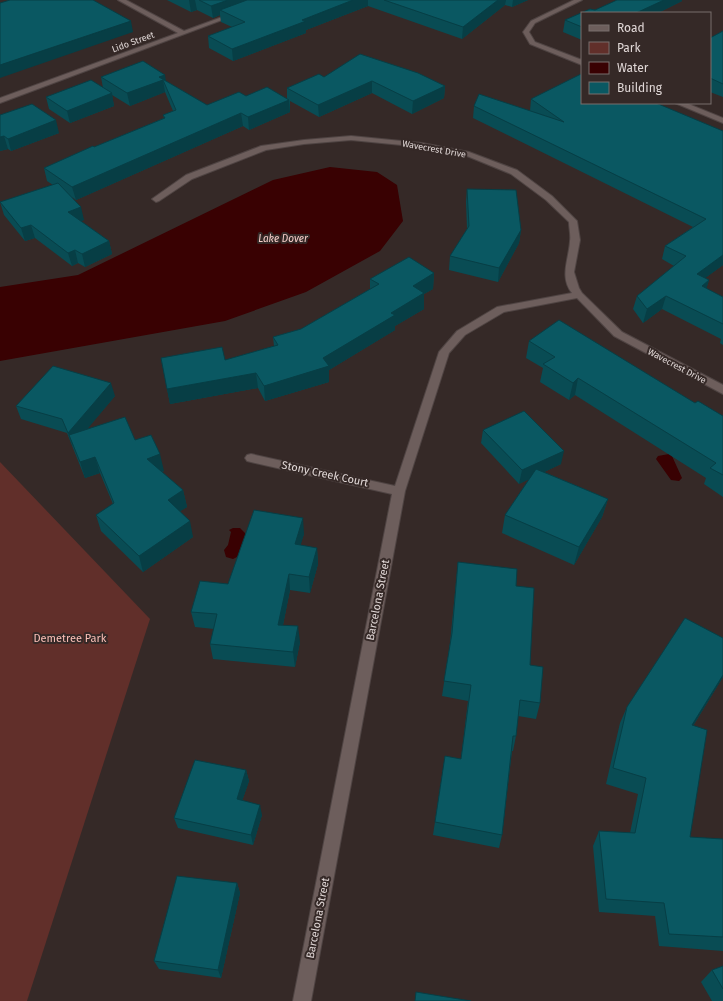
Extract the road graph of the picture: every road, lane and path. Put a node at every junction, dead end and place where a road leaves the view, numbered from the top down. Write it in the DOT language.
graph roads {
  1 [pos="121,0"];
  2 [pos="578,0"];
  3 [pos="242,11"];
  4 [pos="183,33"];
  5 [pos="581,63"];
  6 [pos="0,101"];
  7 [pos="681,104"];
  8 [pos="723,121"];
  9 [pos="156,199"];
  10 [pos="579,295"];
  11 [pos="723,390"];
  12 [pos="251,458"];
  13 [pos="398,491"];
  14 [pos="302,1001"];
  1 -- 4 [label="street"];
  2 -- 5 [label="street"];
  3 -- 4 [label="street, Lido Street"];
  4 -- 6 [label="street, Lido Street"];
  7 -- 8 [label="street"];
  9 -- 10 [label="street, Wavecrest Drive"];
  10 -- 11 [label="street, Wavecrest Drive"];
  10 -- 13 [label="street, Barcelona Street"];
  12 -- 13 [label="street, Stony Creek Court"];
  13 -- 14 [label="street, Barcelona Street"];
}
